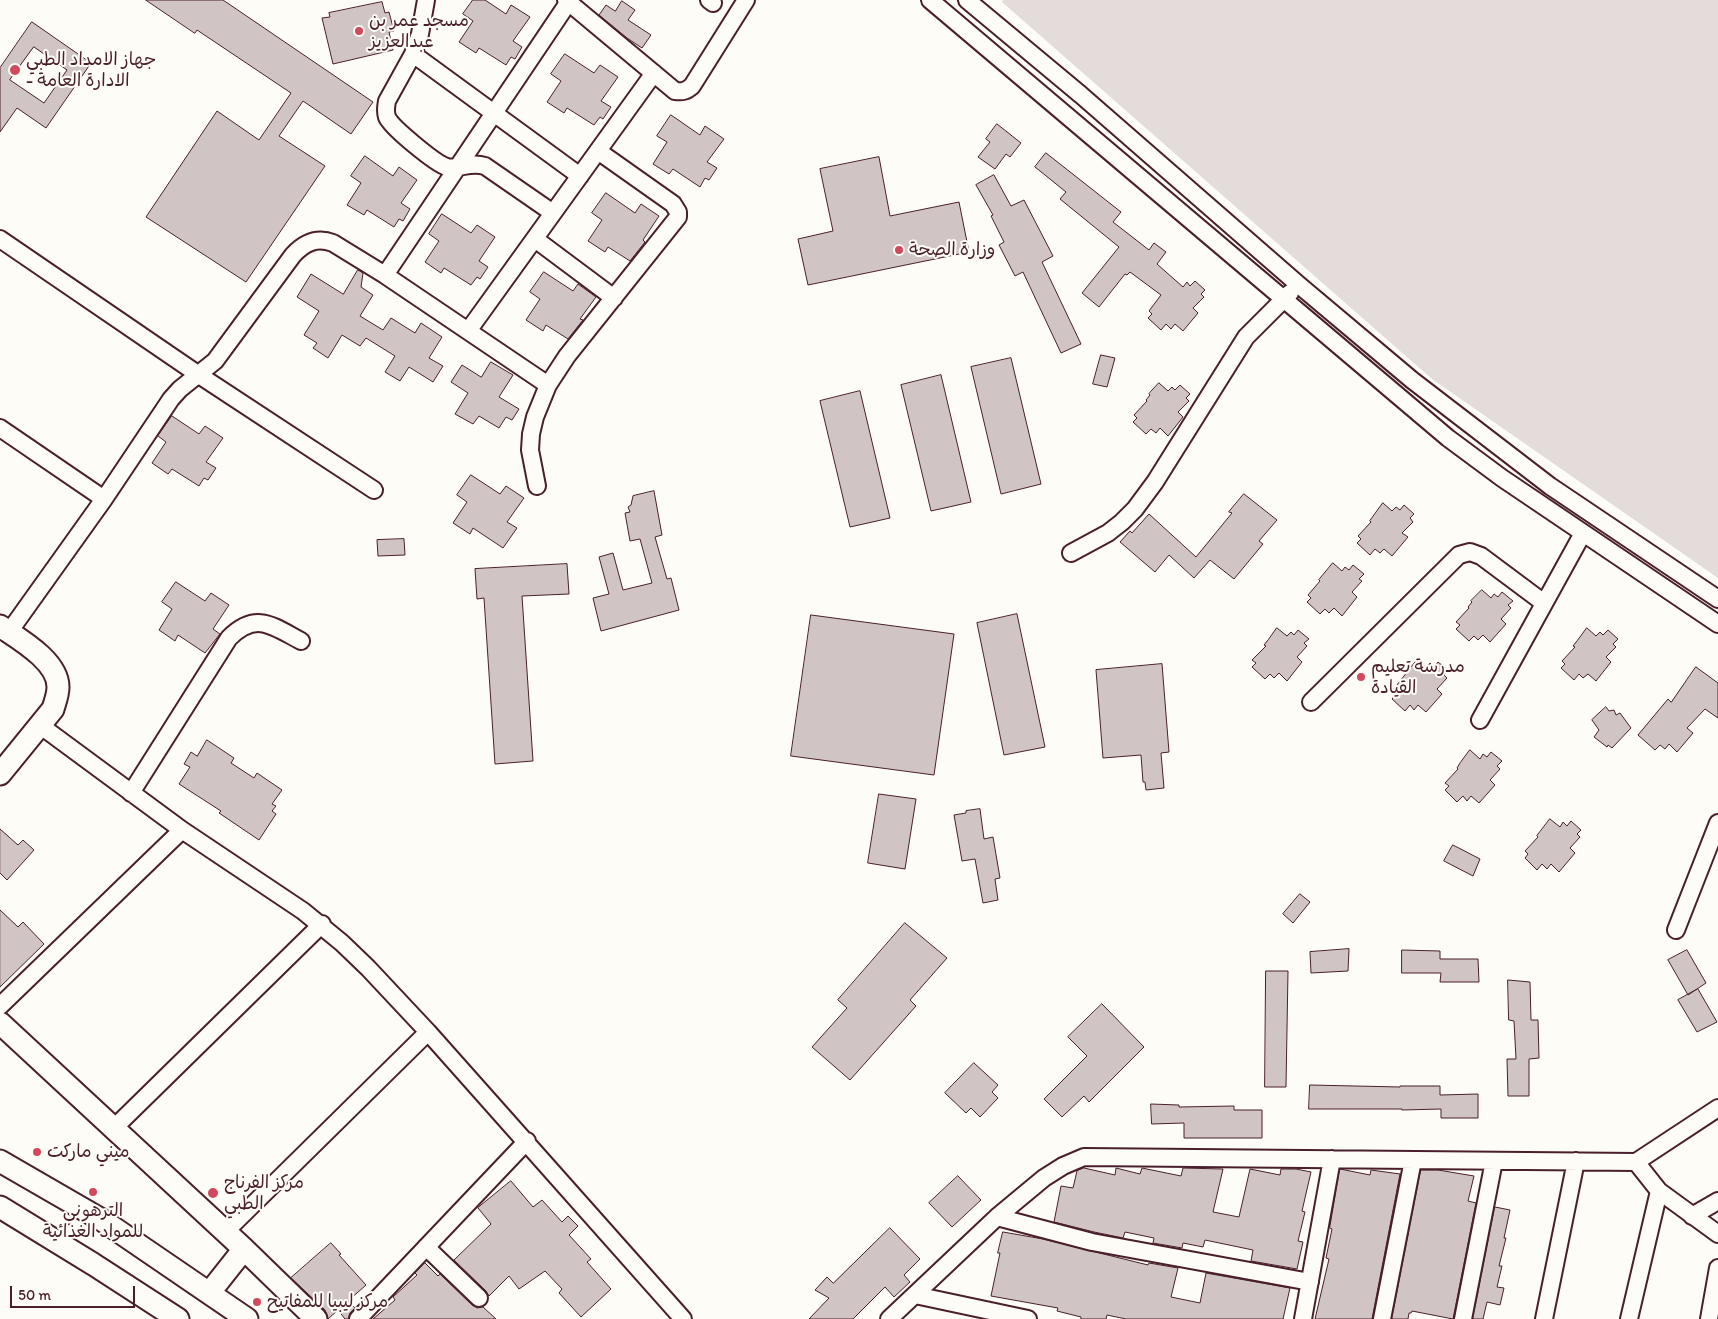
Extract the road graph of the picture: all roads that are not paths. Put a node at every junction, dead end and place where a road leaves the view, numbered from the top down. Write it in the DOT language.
graph roads {
  1 [pos="426,0"];
  2 [pos="746,0"];
  3 [pos="930,0"];
  4 [pos="967,0"];
  5 [pos="568,1"];
  6 [pos="413,54"];
  7 [pos="654,73"];
  8 [pos="494,113"];
  9 [pos="598,151"];
  10 [pos="458,167"];
  11 [pos="580,176"];
  12 [pos="553,213"];
  13 [pos="0,239"];
  14 [pos="535,239"];
  15 [pos="384,275"];
  16 [pos="1299,285"];
  17 [pos="614,298"];
  18 [pos="1284,300"];
  19 [pos="468,331"];
  20 [pos="198,375"];
  21 [pos="548,385"];
  22 [pos="0,428"];
  23 [pos="537,486"];
  24 [pos="374,490"];
  25 [pos="104,499"];
  26 [pos="1583,533"];
  27 [pos="1071,553"];
  28 [pos="1718,599"];
  29 [pos="1544,603"];
  30 [pos="1718,624"];
  31 [pos="5,629"];
  32 [pos="301,641"];
  33 [pos="1312,702"];
  34 [pos="1480,720"];
  35 [pos="41,726"];
  36 [pos="0,774"];
  37 [pos="131,793"];
  38 [pos="1718,823"];
  39 [pos="182,830"];
  40 [pos="322,924"];
  41 [pos="1676,930"];
  42 [pos="0,1006"];
  43 [pos="0,1023"];
  44 [pos="428,1032"];
  45 [pos="1718,1108"];
  46 [pos="113,1129"];
  47 [pos="526,1141"];
  48 [pos="1332,1159"];
  49 [pos="1412,1160"];
  50 [pos="0,1161"];
  51 [pos="1494,1161"];
  52 [pos="1576,1161"];
  53 [pos="1636,1162"];
  54 [pos="1659,1192"];
  55 [pos="1718,1201"];
  56 [pos="0,1207"];
  57 [pos="1692,1216"];
  58 [pos="997,1217"];
  59 [pos="225,1232"];
  60 [pos="1718,1234"];
  61 [pos="426,1247"];
  62 [pos="244,1249"];
  63 [pos="1718,1268"];
  64 [pos="1310,1282"];
  65 [pos="210,1292"];
  66 [pos="915,1295"];
  67 [pos="479,1298"];
  68 [pos="977,1314"];
  69 [pos="178,1319"];
  70 [pos="247,1319"];
  71 [pos="316,1319"];
  72 [pos="358,1319"];
  73 [pos="683,1319"];
  74 [pos="889,1319"];
  75 [pos="1028,1319"];
  76 [pos="1303,1319"];
  77 [pos="1382,1319"];
  78 [pos="1463,1319"];
  79 [pos="1544,1319"];
  80 [pos="1630,1319"];
  81 [pos="1709,1319"];
  1 -- 6 [label="street"];
  2 -- 7 [label="street"];
  3 -- 18 [label="street"];
  4 -- 16 [label="street"];
  5 -- 7 [label="street"];
  5 -- 8 [label="street"];
  6 -- 8 [label="street"];
  6 -- 10 [label="street"];
  7 -- 9 [label="street"];
  8 -- 10 [label="street"];
  8 -- 11 [label="street"];
  9 -- 11 [label="street"];
  9 -- 17 [label="street"];
  10 -- 12 [label="street"];
  10 -- 15 [label="street"];
  11 -- 12 [label="street"];
  12 -- 14 [label="street"];
  13 -- 20 [label="street"];
  14 -- 17 [label="street"];
  14 -- 19 [label="street"];
  15 -- 19 [label="street"];
  15 -- 20 [label="street"];
  16 -- 18 [label="street"];
  16 -- 28 [label="street"];
  17 -- 21 [label="street"];
  18 -- 26 [label="street"];
  18 -- 27 [label="street"];
  19 -- 21 [label="street"];
  20 -- 24 [label="street"];
  20 -- 25 [label="street"];
  21 -- 23 [label="street"];
  22 -- 25 [label="street"];
  25 -- 31 [label="street"];
  26 -- 29 [label="street"];
  26 -- 30 [label="street"];
  29 -- 33 [label="street"];
  29 -- 34 [label="street"];
  31 -- 35 [label="main road"];
  32 -- 37 [label="street"];
  35 -- 36 [label="main road"];
  35 -- 37 [label="street"];
  37 -- 39 [label="street"];
  38 -- 41 [label="street"];
  39 -- 40 [label="street"];
  39 -- 42 [label="street"];
  40 -- 44 [label="street"];
  40 -- 46 [label="street"];
  43 -- 46 [label="main road"];
  44 -- 47 [label="street"];
  44 -- 59 [label="street"];
  45 -- 53 [label="street"];
  46 -- 59 [label="main road"];
  47 -- 61 [label="street"];
  47 -- 73 [label="street"];
  48 -- 49 [label="street"];
  48 -- 58 [label="street"];
  48 -- 64 [label="street"];
  49 -- 51 [label="street"];
  49 -- 77 [label="street"];
  50 -- 65 [label="main road"];
  51 -- 52 [label="street"];
  51 -- 78 [label="street"];
  52 -- 53 [label="street"];
  52 -- 79 [label="street"];
  53 -- 54 [label="street"];
  54 -- 57 [label="street"];
  54 -- 80 [label="street"];
  55 -- 57 [label="street"];
  56 -- 69 [label="main road"];
  57 -- 60 [label="street"];
  58 -- 64 [label="street"];
  58 -- 66 [label="street"];
  59 -- 62 [label="main road"];
  61 -- 67 [label="street"];
  61 -- 72 [label="street"];
  62 -- 65 [label="main road"];
  62 -- 71 [label="main road"];
  63 -- 81 [label="street"];
  64 -- 76 [label="street"];
  65 -- 70 [label="main road"];
  66 -- 68 [label="street"];
  66 -- 74 [label="street"];
  68 -- 75 [label="street"];
}
